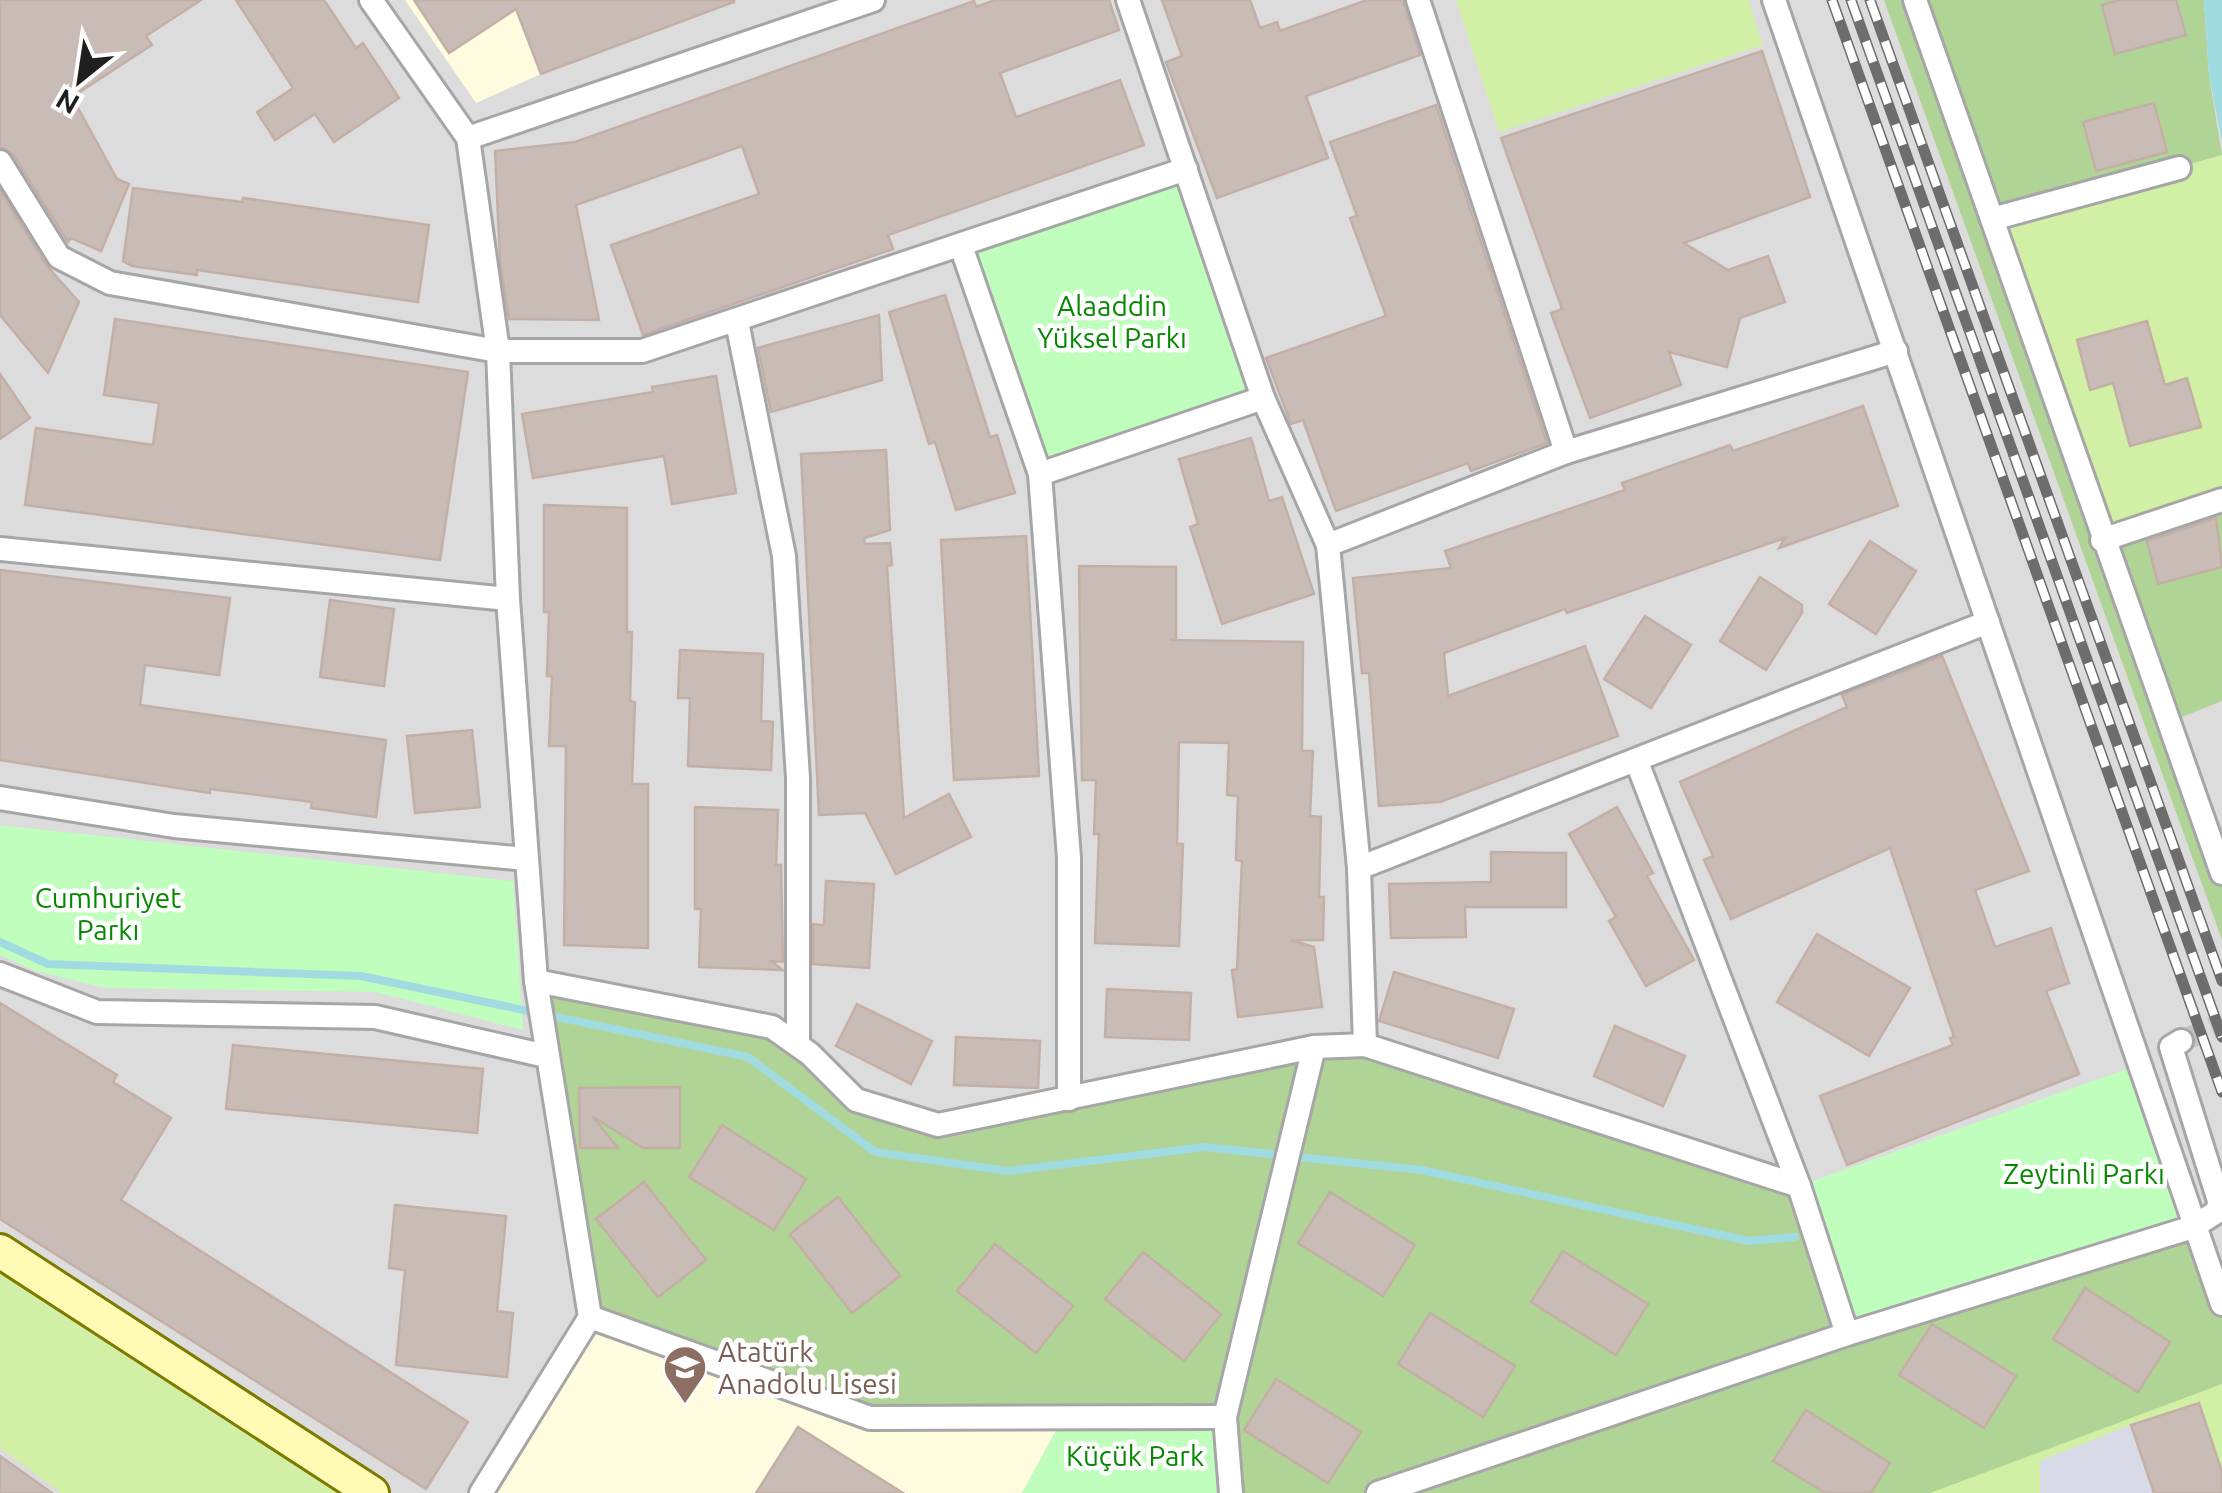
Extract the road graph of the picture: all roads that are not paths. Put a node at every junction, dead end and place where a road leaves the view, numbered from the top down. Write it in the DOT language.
graph roads {
  1 [pos="371,0"];
  2 [pos="873,0"];
  3 [pos="1128,0"];
  4 [pos="1418,0"];
  5 [pos="1774,0"];
  6 [pos="1915,0"];
  7 [pos="838,6"];
  8 [pos="468,138"];
  9 [pos="0,162"];
  10 [pos="2178,168"];
  11 [pos="1186,169"];
  12 [pos="1992,220"];
  13 [pos="961,246"];
  14 [pos="737,322"];
  15 [pos="498,351"];
  16 [pos="1896,351"];
  17 [pos="1263,398"];
  18 [pos="1566,452"];
  19 [pos="1040,474"];
  20 [pos="2222,500"];
  21 [pos="2102,540"];
  22 [pos="1328,545"];
  23 [pos="0,549"];
  24 [pos="508,598"];
  25 [pos="1988,622"];
  26 [pos="1637,762"];
  27 [pos="0,798"];
  28 [pos="526,859"];
  29 [pos="1359,868"];
  30 [pos="2222,873"];
  31 [pos="0,974"];
  32 [pos="536,981"];
  33 [pos="2181,1041"];
  34 [pos="798,1045"];
  35 [pos="1365,1045"];
  36 [pos="1314,1047"];
  37 [pos="546,1056"];
  38 [pos="1069,1099"];
  39 [pos="1799,1186"];
  40 [pos="2193,1227"];
  41 [pos="0,1251"];
  42 [pos="2222,1304"];
  43 [pos="590,1317"];
  44 [pos="1847,1334"];
  45 [pos="1224,1418"];
  46 [pos="372,1493"];
  47 [pos="481,1493"];
  48 [pos="1231,1493"];
  49 [pos="1378,1493"];
  1 -- 8 [label="street"];
  2 -- 7 [label="street"];
  3 -- 11 [label="street"];
  4 -- 18 [label="street"];
  5 -- 16 [label="street"];
  6 -- 12 [label="street"];
  7 -- 8 [label="street"];
  8 -- 15 [label="street"];
  9 -- 15 [label="street"];
  10 -- 12 [label="street"];
  11 -- 13 [label="street"];
  11 -- 17 [label="street"];
  12 -- 21 [label="street"];
  13 -- 14 [label="street"];
  13 -- 19 [label="street"];
  14 -- 15 [label="street"];
  14 -- 34 [label="street"];
  15 -- 24 [label="street"];
  16 -- 18 [label="street"];
  16 -- 25 [label="street"];
  17 -- 19 [label="street"];
  17 -- 22 [label="street"];
  18 -- 22 [label="street"];
  19 -- 38 [label="street"];
  20 -- 21 [label="street"];
  21 -- 30 [label="street"];
  22 -- 29 [label="street"];
  23 -- 24 [label="street"];
  24 -- 28 [label="street"];
  25 -- 26 [label="street"];
  25 -- 40 [label="street"];
  26 -- 29 [label="street"];
  26 -- 39 [label="street"];
  27 -- 28 [label="street"];
  28 -- 32 [label="street"];
  29 -- 35 [label="street"];
  31 -- 37 [label="street"];
  32 -- 34 [label="street"];
  32 -- 37 [label="street"];
  33 -- 40 [label="street"];
  34 -- 38 [label="street"];
  35 -- 36 [label="street"];
  35 -- 39 [label="street"];
  36 -- 38 [label="street"];
  36 -- 45 [label="street"];
  37 -- 43 [label="street"];
  39 -- 44 [label="street"];
  40 -- 42 [label="street"];
  40 -- 44 [label="street"];
  41 -- 46 [label="main road"];
  43 -- 45 [label="street"];
  43 -- 47 [label="street"];
  44 -- 49 [label="street"];
  45 -- 48 [label="street"];
}
